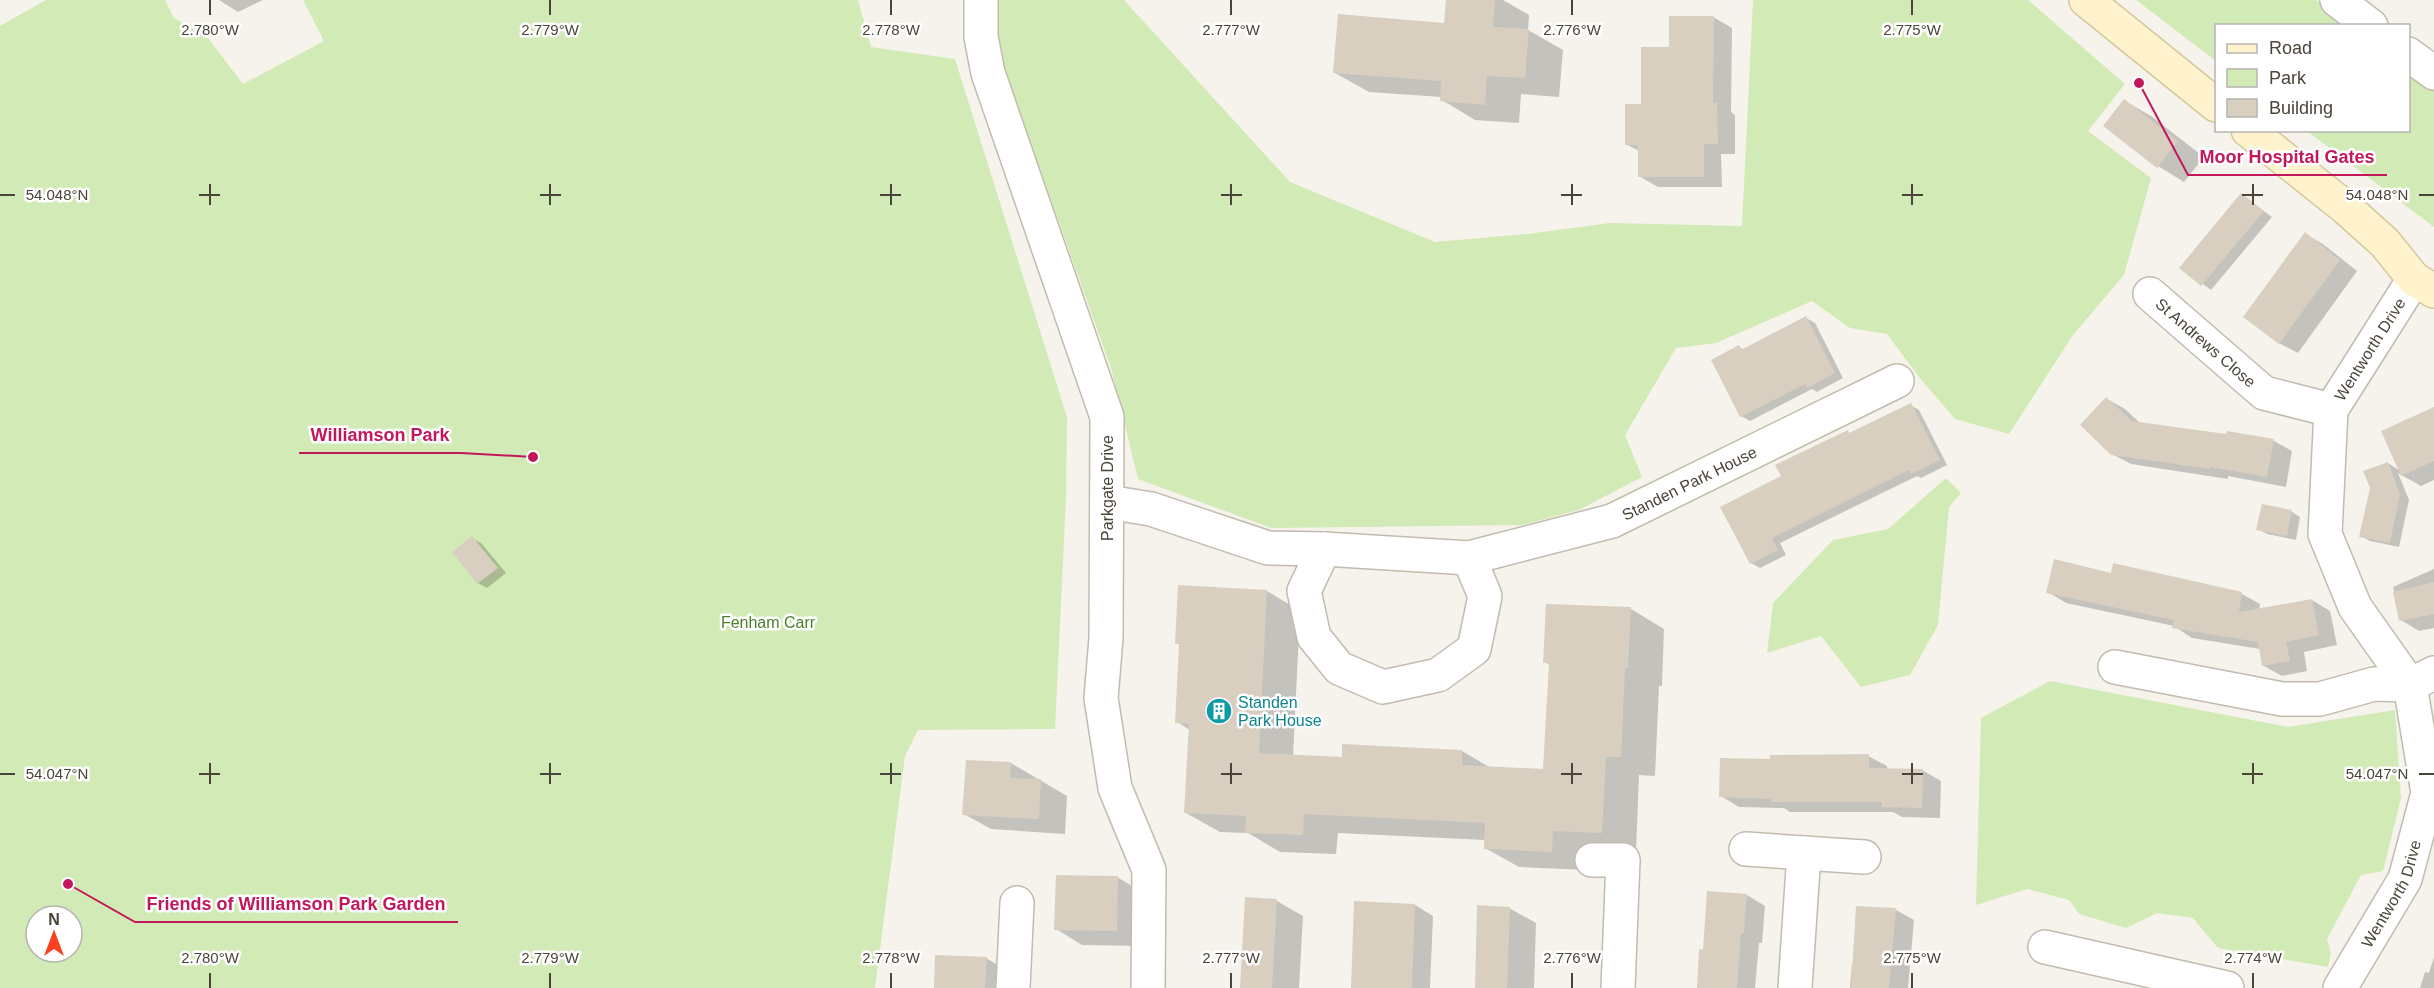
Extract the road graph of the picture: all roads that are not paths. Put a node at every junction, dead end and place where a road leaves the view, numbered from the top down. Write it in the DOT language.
graph roads {
  1 [pos="981,0"];
  2 [pos="2086,0"];
  3 [pos="2337,0"];
  4 [pos="2368,24"];
  5 [pos="2410,55"];
  6 [pos="2434,73"];
  7 [pos="2215,103"];
  8 [pos="2251,132"];
  9 [pos="2424,285"];
  10 [pos="2150,294"];
  11 [pos="1897,381"];
  12 [pos="2331,410"];
  13 [pos="1108,502"];
  14 [pos="1324,549"];
  15 [pos="1469,558"];
  16 [pos="2115,667"];
  17 [pos="2422,679"];
  18 [pos="1746,849"];
  19 [pos="1804,853"];
  20 [pos="1864,857"];
  21 [pos="1592,860"];
  22 [pos="1017,903"];
  23 [pos="2045,947"];
  24 [pos="1013,988"];
  25 [pos="1148,988"];
  26 [pos="1618,988"];
  27 [pos="1795,988"];
  28 [pos="2228,988"];
  29 [pos="2340,988"];
  1 -- 13 [label="street, Parkgate Drive"];
  2 -- 7 [label="street"];
  3 -- 4 [label="street"];
  5 -- 6 [label="street"];
  8 -- 9 [label="street"];
  9 -- 12 [label="street, Wentworth Drive"];
  10 -- 12 [label="street, St Andrews Close"];
  11 -- 15 [label="street, Standen Park House"];
  12 -- 17 [label="street, Wentworth Drive"];
  13 -- 14 [label="street, Standen Park House"];
  13 -- 25 [label="street, Parkgate Drive"];
  14 -- 15 [label="street, Standen Park House"];
  14 -- 15 [label="street"];
  16 -- 17 [label="street"];
  17 -- 29 [label="street, Wentworth Drive"];
  18 -- 19 [label="street"];
  19 -- 20 [label="street"];
  19 -- 27 [label="street"];
  21 -- 26 [label="street"];
  22 -- 24 [label="street"];
  23 -- 28 [label="street"];
}
